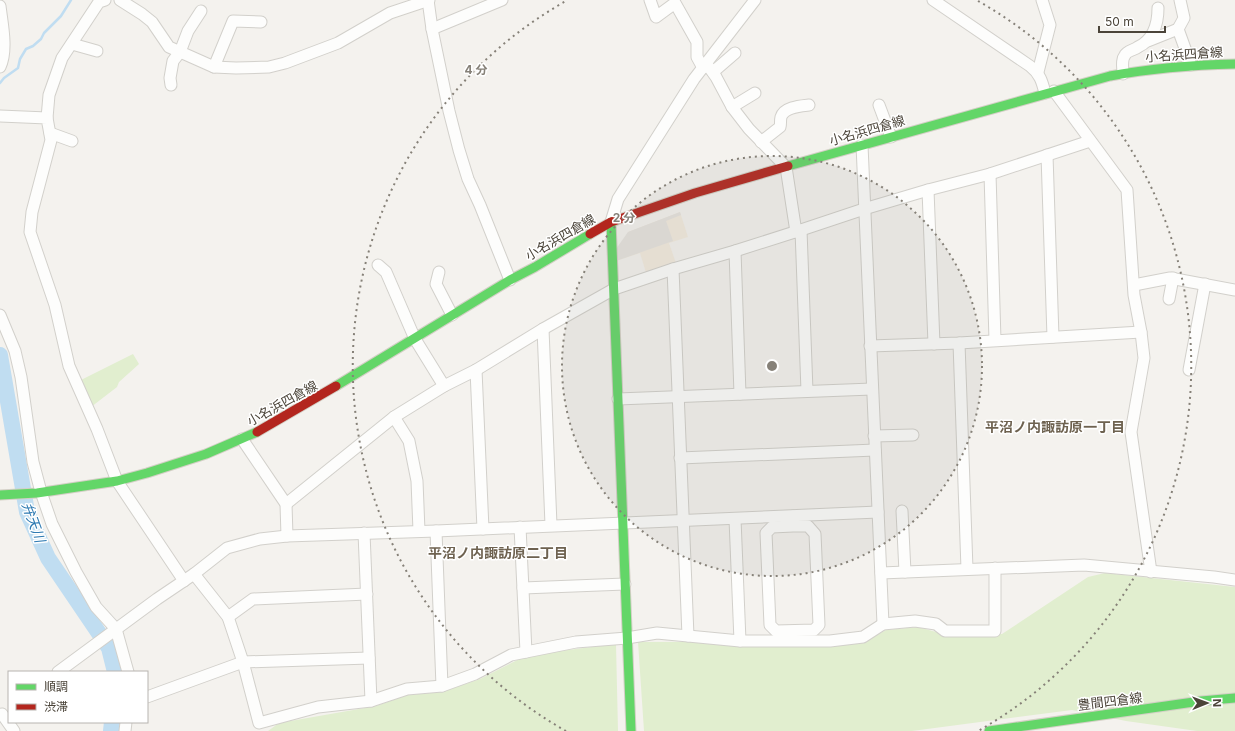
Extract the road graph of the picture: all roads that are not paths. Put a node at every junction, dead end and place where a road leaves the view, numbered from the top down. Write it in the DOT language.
graph roads {
  1 [pos="105,0"];
  2 [pos="120,0"];
  3 [pos="428,0"];
  4 [pos="502,0"];
  5 [pos="650,0"];
  6 [pos="755,0"];
  7 [pos="933,0"];
  8 [pos="1042,0"];
  9 [pos="1180,0"];
  10 [pos="0,6"];
  11 [pos="1158,8"];
  12 [pos="201,11"];
  13 [pos="261,22"];
  14 [pos="432,29"];
  15 [pos="1178,29"];
  16 [pos="1148,41"];
  17 [pos="72,44"];
  18 [pos="97,52"];
  19 [pos="180,52"];
  20 [pos="735,53"];
  21 [pos="1235,64"];
  22 [pos="1191,65"];
  23 [pos="0,67"];
  24 [pos="214,67"];
  25 [pos="707,68"];
  26 [pos="1038,72"];
  27 [pos="1123,74"];
  28 [pos="171,85"];
  29 [pos="1049,92"];
  30 [pos="755,93"];
  31 [pos="879,104"];
  32 [pos="810,105"];
  33 [pos="732,107"];
  34 [pos="0,116"];
  35 [pos="47,118"];
  36 [pos="50,133"];
  37 [pos="892,137"];
  38 [pos="72,141"];
  39 [pos="1090,141"];
  40 [pos="761,142"];
  41 [pos="862,145"];
  42 [pos="1047,155"];
  43 [pos="786,167"];
  44 [pos="990,174"];
  45 [pos="928,190"];
  46 [pos="864,208"];
  47 [pos="611,222"];
  48 [pos="799,231"];
  49 [pos="735,251"];
  50 [pos="378,265"];
  51 [pos="673,269"];
  52 [pos="438,272"];
  53 [pos="1173,278"];
  54 [pos="510,280"];
  55 [pos="1205,284"];
  56 [pos="1134,285"];
  57 [pos="614,289"];
  58 [pos="1235,290"];
  59 [pos="1169,299"];
  60 [pos="0,315"];
  61 [pos="452,315"];
  62 [pos="542,329"];
  63 [pos="1141,332"];
  64 [pos="1053,337"];
  65 [pos="415,339"];
  66 [pos="995,340"];
  67 [pos="958,343"];
  68 [pos="934,344"];
  69 [pos="870,346"];
  70 [pos="476,370"];
  71 [pos="1189,370"];
  72 [pos="444,386"];
  73 [pos="872,389"];
  74 [pos="807,391"];
  75 [pos="740,394"];
  76 [pos="678,397"];
  77 [pos="618,399"];
  78 [pos="394,417"];
  79 [pos="913,435"];
  80 [pos="874,436"];
  81 [pos="242,439"];
  82 [pos="875,450"];
  83 [pos="680,458"];
  84 [pos="117,480"];
  85 [pos="39,492"];
  86 [pos="0,495"];
  87 [pos="286,504"];
  88 [pos="902,511"];
  89 [pos="878,512"];
  90 [pos="735,518"];
  91 [pos="683,520"];
  92 [pos="793,521"];
  93 [pos="623,523"];
  94 [pos="551,525"];
  95 [pos="520,527"];
  96 [pos="483,529"];
  97 [pos="419,531"];
  98 [pos="436,531"];
  99 [pos="364,533"];
  100 [pos="287,536"];
  101 [pos="995,568"];
  102 [pos="966,569"];
  103 [pos="905,572"];
  104 [pos="1151,572"];
  105 [pos="881,573"];
  106 [pos="194,574"];
  107 [pos="1235,580"];
  108 [pos="184,581"];
  109 [pos="625,584"];
  110 [pos="523,588"];
  111 [pos="367,594"];
  112 [pos="228,617"];
  113 [pos="883,624"];
  114 [pos="116,629"];
  115 [pos="688,636"];
  116 [pos="627,638"];
  117 [pos="740,641"];
  118 [pos="526,652"];
  119 [pos="370,658"];
  120 [pos="243,662"];
  121 [pos="59,671"];
  122 [pos="128,671"];
  123 [pos="442,686"];
  124 [pos="148,697"];
  125 [pos="1235,698"];
  126 [pos="371,700"];
  127 [pos="631,731"];
  128 [pos="989,731"];
  1 -- 17 [label="street"];
  2 -- 19 [label="street"];
  3 -- 14 [label="street"];
  3 -- 24 [label="street"];
  4 -- 14 [label="street"];
  5 -- 25 [label="street"];
  6 -- 25 [label="street"];
  7 -- 26 [label="street"];
  8 -- 26 [label="street"];
  9 -- 15 [label="street"];
  10 -- 23 [label="street"];
  11 -- 16 [label="street"];
  12 -- 19 [label="street"];
  13 -- 24 [label="street"];
  14 -- 54 [label="street"];
  15 -- 16 [label="street"];
  15 -- 22 [label="street"];
  16 -- 27 [label="street"];
  17 -- 18 [label="street"];
  17 -- 35 [label="street"];
  19 -- 24 [label="street"];
  19 -- 28 [label="street"];
  20 -- 25 [label="street"];
  21 -- 22 [label="main road, 小名浜四倉線"];
  22 -- 27 [label="main road, 小名浜四倉線"];
  25 -- 33 [label="street"];
  25 -- 47 [label="street"];
  26 -- 29 [label="street"];
  27 -- 29 [label="main road, 小名浜四倉線"];
  29 -- 37 [label="main road, 小名浜四倉線"];
  29 -- 39 [label="street"];
  30 -- 33 [label="street"];
  31 -- 37 [label="street"];
  32 -- 40 [label="street"];
  33 -- 40 [label="street"];
  34 -- 35 [label="street"];
  35 -- 36 [label="street"];
  36 -- 38 [label="street"];
  36 -- 84 [label="street"];
  37 -- 41 [label="main road, 小名浜四倉線"];
  39 -- 42 [label="street"];
  39 -- 56 [label="street"];
  40 -- 43 [label="street"];
  41 -- 43 [label="main road, 小名浜四倉線"];
  41 -- 46 [label="street"];
  42 -- 44 [label="street"];
  42 -- 64 [label="street"];
  43 -- 47 [label="main road, 小名浜四倉線"];
  43 -- 48 [label="street"];
  44 -- 45 [label="street"];
  44 -- 66 [label="street"];
  45 -- 46 [label="street"];
  45 -- 68 [label="street"];
  46 -- 48 [label="street"];
  46 -- 69 [label="street"];
  47 -- 54 [label="main road, 小名浜四倉線"];
  47 -- 57 [label="main road"];
  48 -- 49 [label="street"];
  48 -- 74 [label="street"];
  49 -- 51 [label="street"];
  49 -- 75 [label="street"];
  50 -- 65 [label="street"];
  51 -- 57 [label="street"];
  51 -- 76 [label="street"];
  52 -- 61 [label="street"];
  53 -- 55 [label="street"];
  53 -- 56 [label="street"];
  53 -- 59 [label="street"];
  54 -- 61 [label="main road, 小名浜四倉線"];
  55 -- 58 [label="street"];
  55 -- 71 [label="street"];
  56 -- 63 [label="street"];
  57 -- 62 [label="street"];
  57 -- 77 [label="main road"];
  60 -- 85 [label="street"];
  61 -- 65 [label="main road, 小名浜四倉線"];
  62 -- 70 [label="street"];
  62 -- 94 [label="street"];
  63 -- 64 [label="street"];
  63 -- 104 [label="street"];
  64 -- 66 [label="street"];
  65 -- 72 [label="street"];
  65 -- 81 [label="main road, 小名浜四倉線"];
  66 -- 67 [label="street"];
  67 -- 68 [label="street"];
  67 -- 102 [label="street"];
  68 -- 69 [label="street"];
  69 -- 73 [label="street"];
  70 -- 72 [label="street"];
  70 -- 96 [label="street"];
  72 -- 78 [label="street"];
  73 -- 74 [label="street"];
  73 -- 80 [label="street"];
  74 -- 75 [label="street"];
  75 -- 76 [label="street"];
  76 -- 77 [label="street"];
  76 -- 83 [label="street"];
  77 -- 93 [label="main road"];
  78 -- 87 [label="street"];
  78 -- 97 [label="street"];
  79 -- 80 [label="street"];
  80 -- 82 [label="street"];
  81 -- 84 [label="main road, 小名浜四倉線"];
  81 -- 87 [label="street"];
  82 -- 83 [label="street"];
  82 -- 89 [label="street"];
  83 -- 91 [label="street"];
  84 -- 85 [label="main road, 小名浜四倉線"];
  84 -- 108 [label="street"];
  85 -- 86 [label="main road, 小名浜四倉線"];
  85 -- 114 [label="street"];
  87 -- 100 [label="street"];
  88 -- 103 [label="street"];
  89 -- 92 [label="street"];
  89 -- 105 [label="street"];
  90 -- 91 [label="street"];
  90 -- 92 [label="street"];
  90 -- 117 [label="street"];
  91 -- 93 [label="street"];
  91 -- 115 [label="street"];
  92 -- 92 [label="street"];
  93 -- 94 [label="street"];
  93 -- 109 [label="main road"];
  94 -- 95 [label="street"];
  95 -- 96 [label="street"];
  95 -- 110 [label="street"];
  96 -- 98 [label="street"];
  97 -- 98 [label="street"];
  97 -- 99 [label="street"];
  98 -- 123 [label="street"];
  99 -- 100 [label="street"];
  99 -- 111 [label="street"];
  100 -- 106 [label="street"];
  101 -- 102 [label="street"];
  101 -- 104 [label="street"];
  101 -- 113 [label="street"];
  102 -- 103 [label="street"];
  103 -- 105 [label="street"];
  104 -- 107 [label="street"];
  105 -- 113 [label="street"];
  106 -- 108 [label="street"];
  106 -- 112 [label="street"];
  108 -- 114 [label="street"];
  109 -- 110 [label="street"];
  109 -- 116 [label="main road"];
  110 -- 118 [label="street"];
  111 -- 112 [label="street"];
  111 -- 119 [label="street"];
  112 -- 120 [label="street"];
  113 -- 117 [label="street"];
  114 -- 121 [label="street"];
  114 -- 122 [label="street"];
  115 -- 116 [label="street"];
  115 -- 117 [label="street"];
  116 -- 118 [label="street"];
  116 -- 127 [label="main road"];
  118 -- 123 [label="street"];
  119 -- 120 [label="street"];
  119 -- 126 [label="street"];
  120 -- 124 [label="street"];
  120 -- 126 [label="street"];
  123 -- 126 [label="street"];
  125 -- 128 [label="main road, 豊間四倉線"];
}
